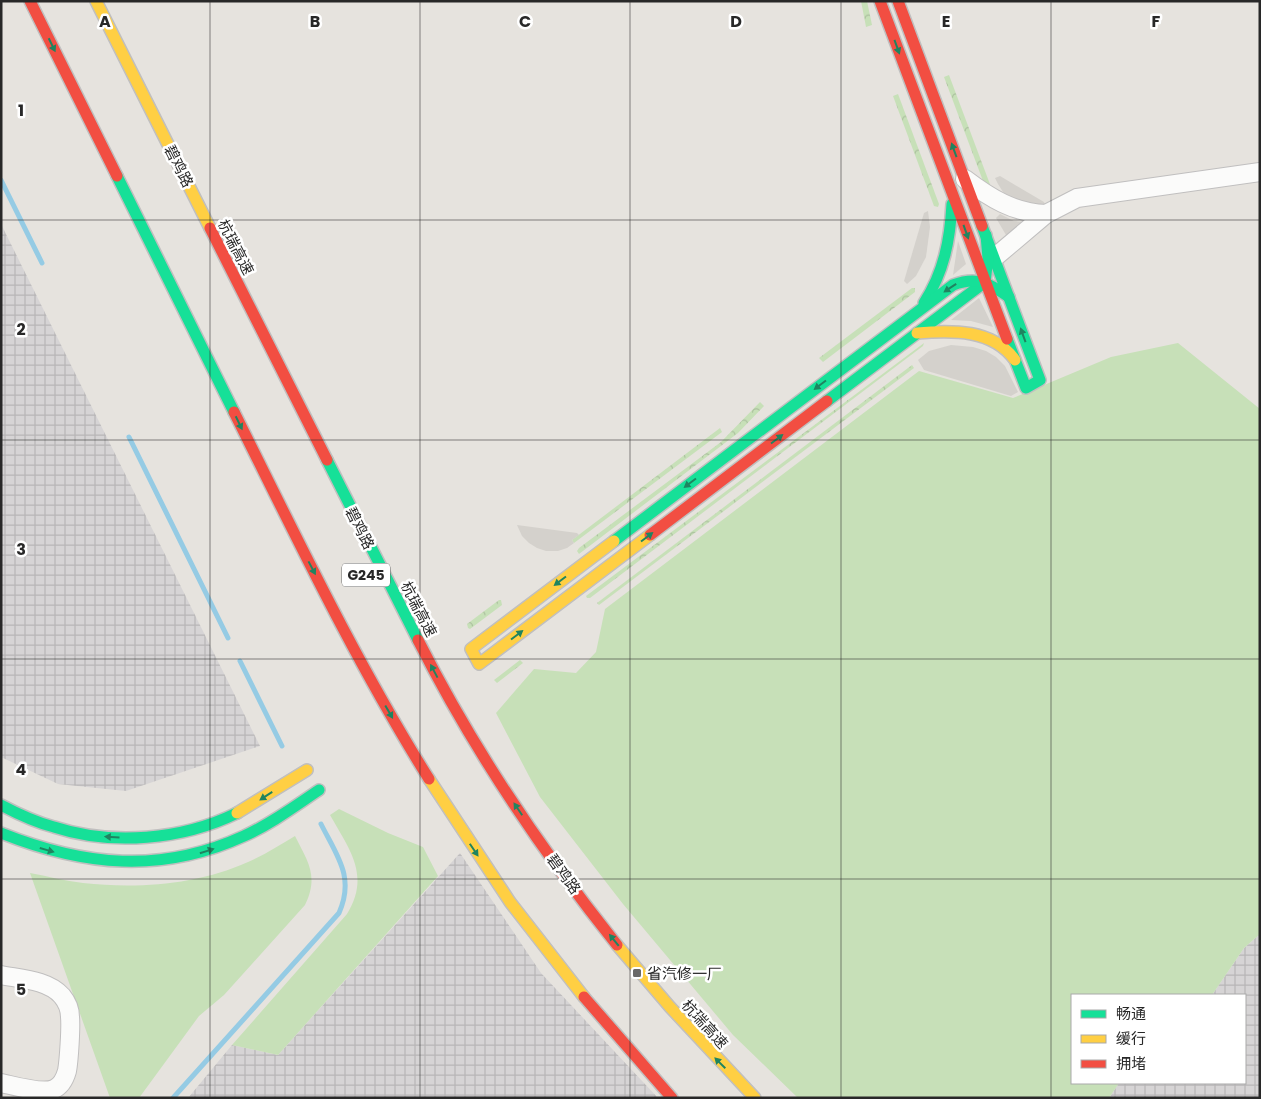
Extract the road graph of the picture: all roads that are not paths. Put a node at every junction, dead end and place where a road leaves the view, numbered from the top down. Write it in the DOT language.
graph roads {
  1 [pos="30,1"];
  2 [pos="97,1"];
  3 [pos="880,1"];
  4 [pos="898,1"];
  5 [pos="68,104"];
  6 [pos="1260,172"];
  7 [pos="965,179"];
  8 [pos="953,196"];
  9 [pos="1046,214"];
  10 [pos="986,235"];
  11 [pos="994,258"];
  12 [pos="985,282"];
  13 [pos="1009,297"];
  14 [pos="917,312"];
  15 [pos="917,333"];
  16 [pos="1015,362"];
  17 [pos="218,380"];
  18 [pos="307,770"];
  19 [pos="319,790"];
  20 [pos="1,805"];
  21 [pos="1,833"];
  22 [pos="1,975"];
  23 [pos="1,1084"];
  24 [pos="672,1098"];
  25 [pos="755,1098"];
  1 -- 17 [label="main road, one-way"];
  25 -- 2 [label="main road, 杭瑞高速, one-way"];
  3 -- 8 [label="main road, one-way"];
  7 -- 4 [label="main road, one-way"];
  5 -- 17 [label="main road"];
  6 -- 9 [label="street"];
  7 -- 9 [label="street"];
  7 -- 10 [label="main road"];
  8 -- 12 [label="main road, one-way"];
  8 -- 14 [label="main road"];
  9 -- 11 [label="street"];
  10 -- 11 [label="main road"];
  10 -- 12 [label="main road"];
  11 -- 13 [label="main road"];
  12 -- 13 [label="main road"];
  12 -- 14 [label="main road, one-way"];
  12 -- 15 [label="main road"];
  12 -- 16 [label="main road"];
  16 -- 13 [label="main road, one-way"];
  14 -- 15 [label="main road, one-way"];
  15 -- 16 [label="main road"];
  17 -- 24 [label="main road, one-way"];
  18 -- 19 [label="street"];
  18 -- 20 [label="main road, one-way"];
  21 -- 19 [label="main road, one-way"];
  22 -- 23 [label="street"];
}
